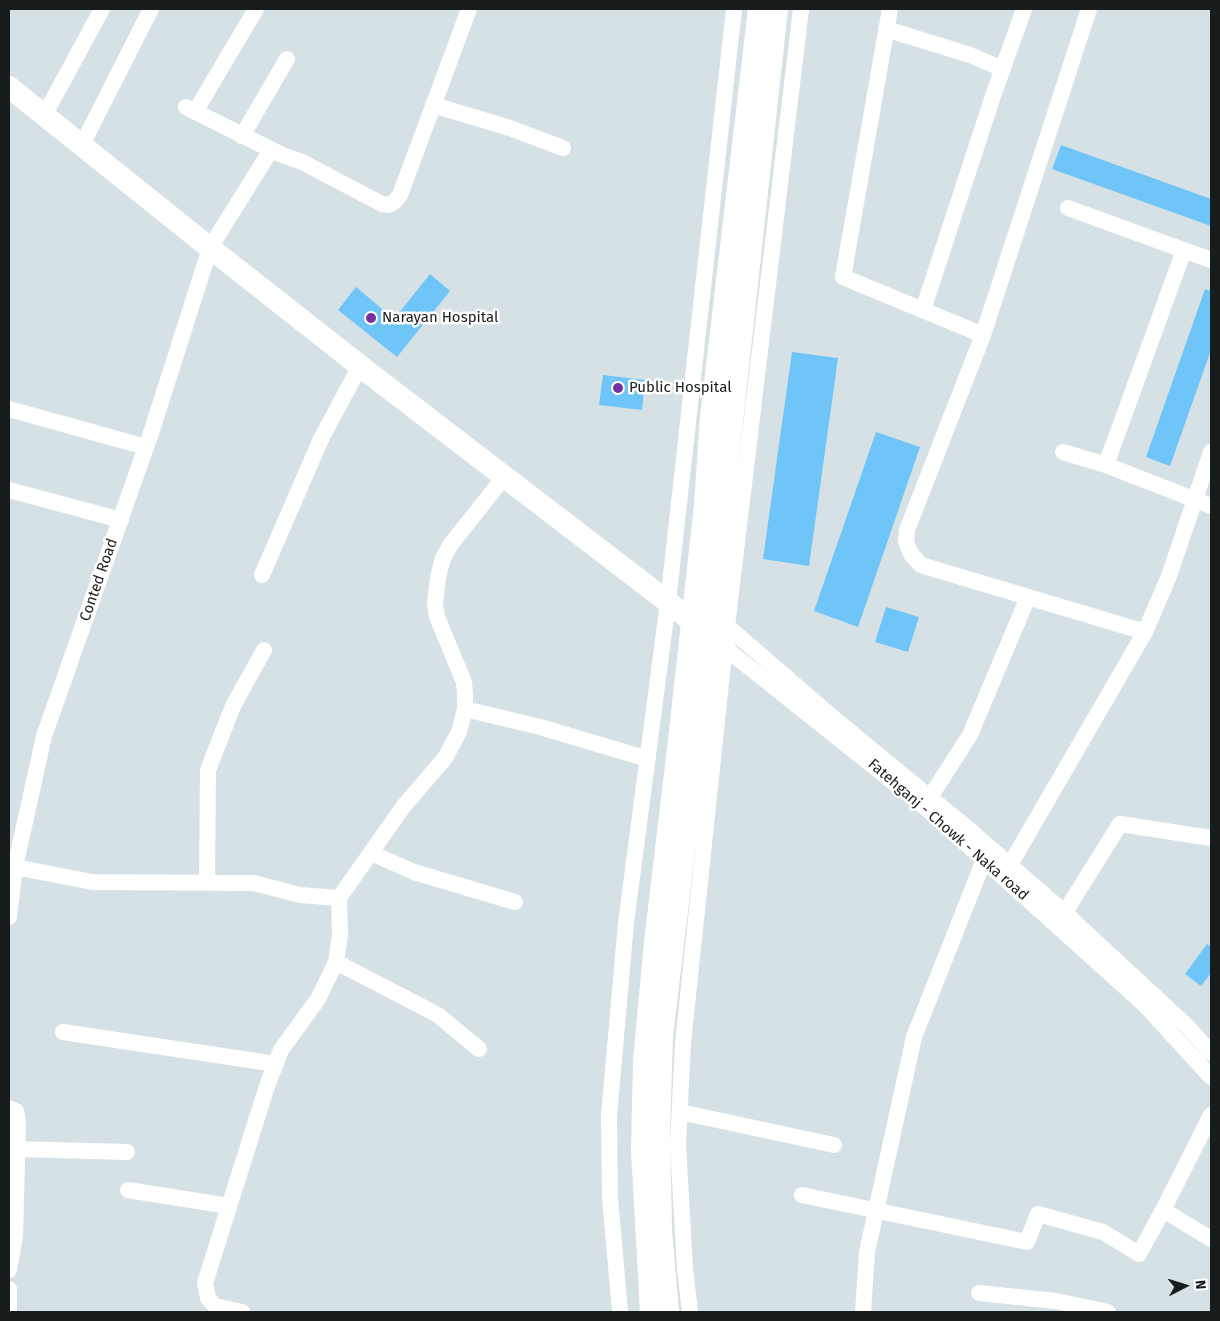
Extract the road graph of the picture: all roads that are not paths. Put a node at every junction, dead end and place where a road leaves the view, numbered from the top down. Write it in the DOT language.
graph roads {
  1 [pos="102,9"];
  2 [pos="152,9"];
  3 [pos="256,9"];
  4 [pos="470,9"];
  5 [pos="734,9"];
  6 [pos="759,9"];
  7 [pos="777,9"];
  8 [pos="801,9"];
  9 [pos="890,9"];
  10 [pos="1024,9"];
  11 [pos="1089,9"];
  12 [pos="886,29"];
  13 [pos="287,59"];
  14 [pos="1003,69"];
  15 [pos="9,72"];
  16 [pos="9,87"];
  17 [pos="50,105"];
  18 [pos="433,105"];
  19 [pos="88,135"];
  20 [pos="242,136"];
  21 [pos="564,148"];
  22 [pos="271,150"];
  23 [pos="1068,208"];
  24 [pos="213,243"];
  25 [pos="1184,250"];
  26 [pos="1211,260"];
  27 [pos="923,310"];
  28 [pos="983,335"];
  29 [pos="360,366"];
  30 [pos="9,409"];
  31 [pos="146,447"];
  32 [pos="1063,452"];
  33 [pos="1211,452"];
  34 [pos="1106,465"];
  35 [pos="505,476"];
  36 [pos="9,490"];
  37 [pos="1195,500"];
  38 [pos="1211,506"];
  39 [pos="713,507"];
  40 [pos="121,520"];
  41 [pos="262,575"];
  42 [pos="669,593"];
  43 [pos="1028,597"];
  44 [pos="1145,632"];
  45 [pos="726,637"];
  46 [pos="264,650"];
  47 [pos="465,709"];
  48 [pos="687,750"];
  49 [pos="648,759"];
  50 [pos="927,802"];
  51 [pos="1211,838"];
  52 [pos="371,854"];
  53 [pos="984,860"];
  54 [pos="15,867"];
  55 [pos="1007,871"];
  56 [pos="207,882"];
  57 [pos="339,898"];
  58 [pos="515,902"];
  59 [pos="9,917"];
  60 [pos="1061,919"];
  61 [pos="336,962"];
  62 [pos="63,1032"];
  63 [pos="479,1049"];
  64 [pos="1211,1053"];
  65 [pos="276,1064"];
  66 [pos="1211,1076"];
  67 [pos="9,1108"];
  68 [pos="680,1112"];
  69 [pos="1211,1115"];
  70 [pos="834,1145"];
  71 [pos="17,1149"];
  72 [pos="127,1152"];
  73 [pos="128,1190"];
  74 [pos="802,1194"];
  75 [pos="12,1201"];
  76 [pos="229,1206"];
  77 [pos="876,1210"];
  78 [pos="1163,1210"];
  79 [pos="1211,1239"];
  80 [pos="9,1263"];
  81 [pos="9,1289"];
  82 [pos="979,1293"];
  83 [pos="9,1312"];
  84 [pos="242,1312"];
  85 [pos="620,1312"];
  86 [pos="651,1312"];
  87 [pos="668,1312"];
  88 [pos="690,1312"];
  89 [pos="863,1312"];
  90 [pos="1108,1312"];
  1 -- 17 [label="street"];
  2 -- 19 [label="street"];
  3 -- 20 [label="street"];
  4 -- 18 [label="street"];
  5 -- 42 [label="street"];
  6 -- 39 [label="highway"];
  7 -- 39 [label="highway"];
  8 -- 45 [label="street"];
  9 -- 12 [label="street"];
  10 -- 14 [label="street"];
  11 -- 28 [label="street"];
  12 -- 14 [label="street"];
  12 -- 27 [label="street"];
  13 -- 20 [label="street"];
  14 -- 27 [label="street"];
  15 -- 17 [label="highway"];
  16 -- 24 [label="highway"];
  17 -- 19 [label="highway"];
  18 -- 21 [label="street"];
  18 -- 22 [label="street"];
  19 -- 24 [label="highway"];
  20 -- 22 [label="street"];
  22 -- 24 [label="street, Conted Road"];
  23 -- 25 [label="street"];
  24 -- 29 [label="highway"];
  24 -- 31 [label="street, Conted Road"];
  24 -- 42 [label="highway"];
  25 -- 26 [label="street"];
  25 -- 34 [label="street"];
  27 -- 28 [label="street"];
  28 -- 43 [label="street"];
  29 -- 35 [label="highway"];
  29 -- 41 [label="street"];
  30 -- 31 [label="street"];
  31 -- 40 [label="street, Conted Road"];
  32 -- 34 [label="street"];
  33 -- 37 [label="street"];
  34 -- 37 [label="street"];
  35 -- 42 [label="highway"];
  35 -- 47 [label="street"];
  36 -- 40 [label="street"];
  37 -- 38 [label="street"];
  37 -- 44 [label="street"];
  39 -- 48 [label="highway"];
  40 -- 54 [label="street, Conted Road"];
  42 -- 45 [label="highway, Fatehganj - Chowk - Naka road"];
  42 -- 49 [label="street"];
  43 -- 44 [label="street"];
  43 -- 50 [label="street"];
  44 -- 55 [label="street"];
  45 -- 50 [label="street, Fatehganj - Chowk - Naka road"];
  45 -- 68 [label="street"];
  46 -- 56 [label="street"];
  47 -- 49 [label="street"];
  47 -- 52 [label="street"];
  48 -- 86 [label="highway"];
  48 -- 87 [label="highway"];
  49 -- 85 [label="street"];
  50 -- 53 [label="street, Fatehganj - Chowk - Naka road"];
  50 -- 55 [label="street"];
  51 -- 60 [label="street"];
  52 -- 57 [label="street"];
  52 -- 58 [label="street"];
  53 -- 55 [label="street, Fatehganj - Chowk - Naka road"];
  53 -- 77 [label="street"];
  54 -- 56 [label="street"];
  54 -- 59 [label="street, Conted Road"];
  55 -- 60 [label="street"];
  56 -- 57 [label="street"];
  57 -- 61 [label="street"];
  60 -- 64 [label="street"];
  60 -- 66 [label="street"];
  61 -- 63 [label="street"];
  61 -- 65 [label="street"];
  62 -- 65 [label="street"];
  65 -- 76 [label="street"];
  67 -- 71 [label="street"];
  68 -- 70 [label="street"];
  68 -- 88 [label="street"];
  69 -- 78 [label="street"];
  71 -- 72 [label="street"];
  71 -- 75 [label="street"];
  73 -- 76 [label="street"];
  74 -- 77 [label="street"];
  75 -- 80 [label="street"];
  76 -- 84 [label="street"];
  77 -- 78 [label="street"];
  77 -- 89 [label="street"];
  78 -- 79 [label="street"];
  81 -- 83 [label="street"];
  82 -- 90 [label="street"];
}
